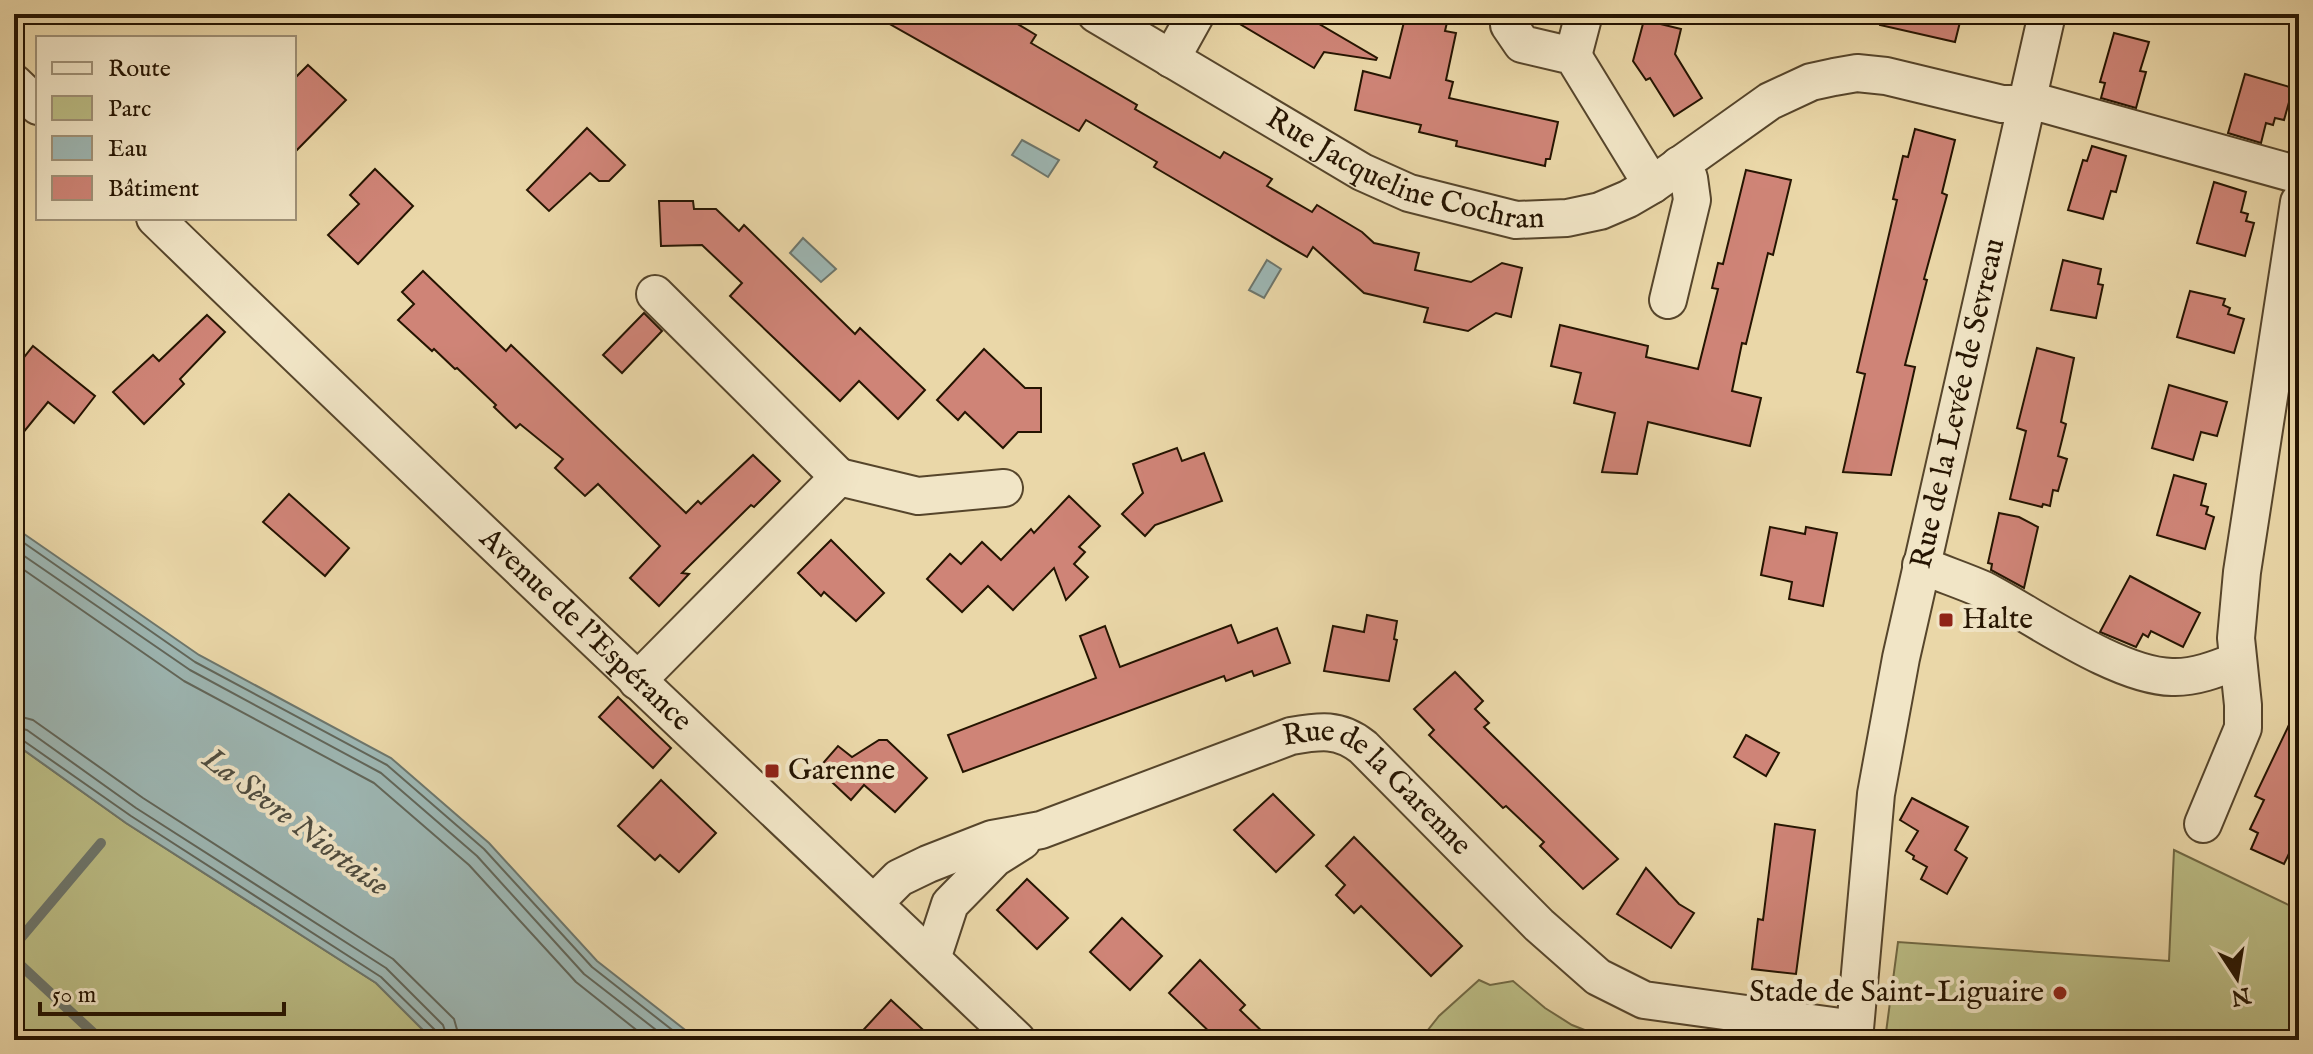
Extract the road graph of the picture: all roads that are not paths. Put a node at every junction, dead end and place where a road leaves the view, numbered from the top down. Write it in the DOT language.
graph roads {
  1 [pos="1096,14"];
  2 [pos="1196,14"];
  3 [pos="1511,14"];
  4 [pos="1584,14"];
  5 [pos="2047,14"];
  6 [pos="1573,56"];
  7 [pos="1171,59"];
  8 [pos="14,83"];
  9 [pos="36,104"];
  10 [pos="2027,104"];
  11 [pos="1666,175"];
  12 [pos="2299,175"];
  13 [pos="2299,202"];
  14 [pos="157,220"];
  15 [pos="655,294"];
  16 [pos="1668,300"];
  17 [pos="839,477"];
  18 [pos="1004,488"];
  19 [pos="1921,565"];
  20 [pos="2237,661"];
  21 [pos="637,681"];
  22 [pos="2203,824"];
  23 [pos="1041,830"];
  24 [pos="874,903"];
  25 [pos="932,959"];
  26 [pos="1855,1035"];
  27 [pos="1017,1040"];
  1 -- 7 [label="street, Rue Jacqueline Cochran"];
  2 -- 7 [label="street"];
  3 -- 6 [label="street"];
  4 -- 6 [label="street"];
  5 -- 10 [label="street, Rue de la Levée de Sevreau"];
  6 -- 11 [label="street"];
  7 -- 11 [label="street, Rue Jacqueline Cochran"];
  8 -- 9 [label="street"];
  10 -- 11 [label="street, Rue Jacqueline Cochran"];
  10 -- 12 [label="street, Rue Jacqueline Cochran"];
  10 -- 19 [label="street, Rue de la Levée de Sevreau"];
  11 -- 16 [label="street"];
  13 -- 20 [label="street"];
  14 -- 21 [label="street, Avenue de l'Espérance"];
  15 -- 17 [label="street"];
  17 -- 18 [label="street"];
  17 -- 21 [label="street"];
  19 -- 20 [label="street"];
  19 -- 26 [label="street, Rue de la Levée de Sevreau"];
  20 -- 22 [label="street"];
  21 -- 24 [label="street, Avenue de l'Espérance"];
  23 -- 24 [label="street, Rue de la Garenne"];
  23 -- 25 [label="street"];
  23 -- 26 [label="street, Rue de la Garenne"];
  24 -- 25 [label="street, Avenue de l'Espérance"];
  25 -- 27 [label="street, Avenue de l'Espérance"];
}
